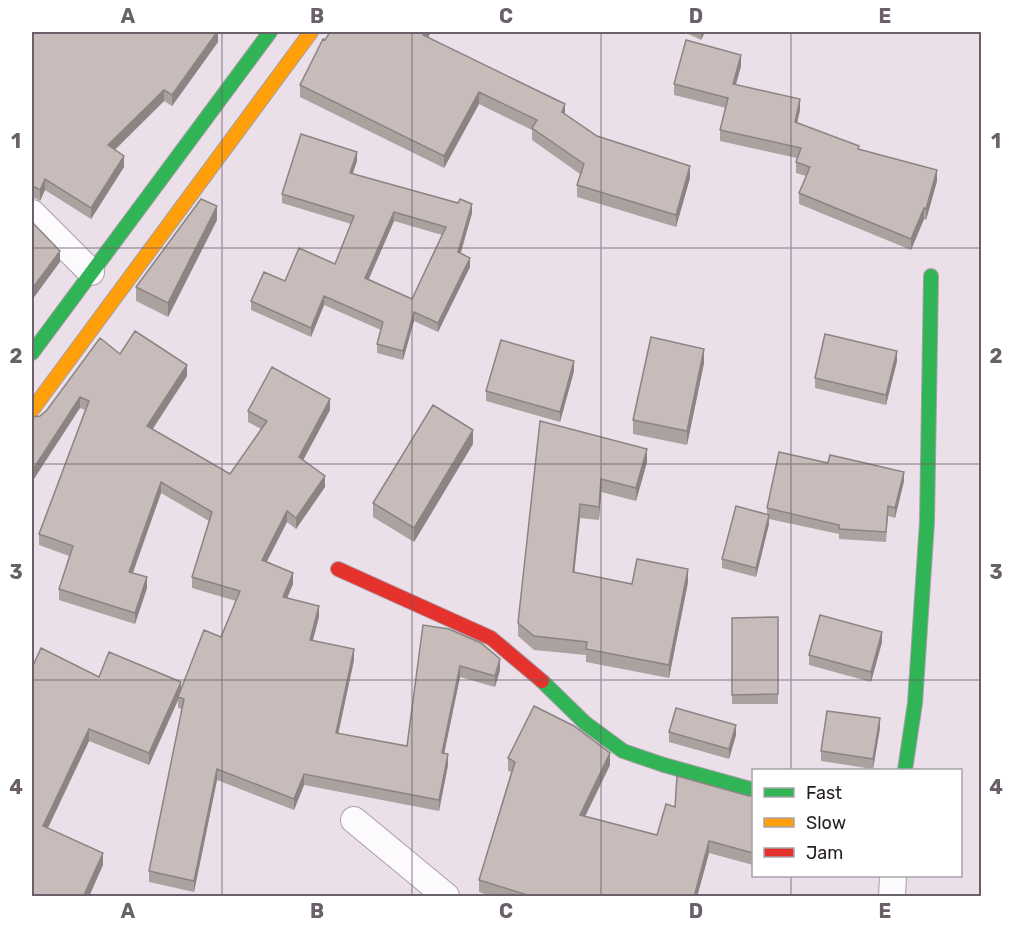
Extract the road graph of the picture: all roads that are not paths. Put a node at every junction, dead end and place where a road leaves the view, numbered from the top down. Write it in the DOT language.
graph roads {
  1 [pos="270,32"];
  2 [pos="311,32"];
  3 [pos="32,213"];
  4 [pos="91,272"];
  5 [pos="931,276"];
  6 [pos="32,353"];
  7 [pos="32,410"];
  8 [pos="338,569"];
  9 [pos="905,769"];
  10 [pos="752,790"];
  11 [pos="354,820"];
  12 [pos="893,877"];
  13 [pos="446,897"];
  14 [pos="892,897"];
  1 -- 4 [label="street"];
  2 -- 7 [label="street"];
  3 -- 4 [label="street"];
  4 -- 6 [label="street"];
  5 -- 9 [label="street"];
  8 -- 10 [label="street"];
  11 -- 13 [label="street"];
  12 -- 14 [label="street"];
}
